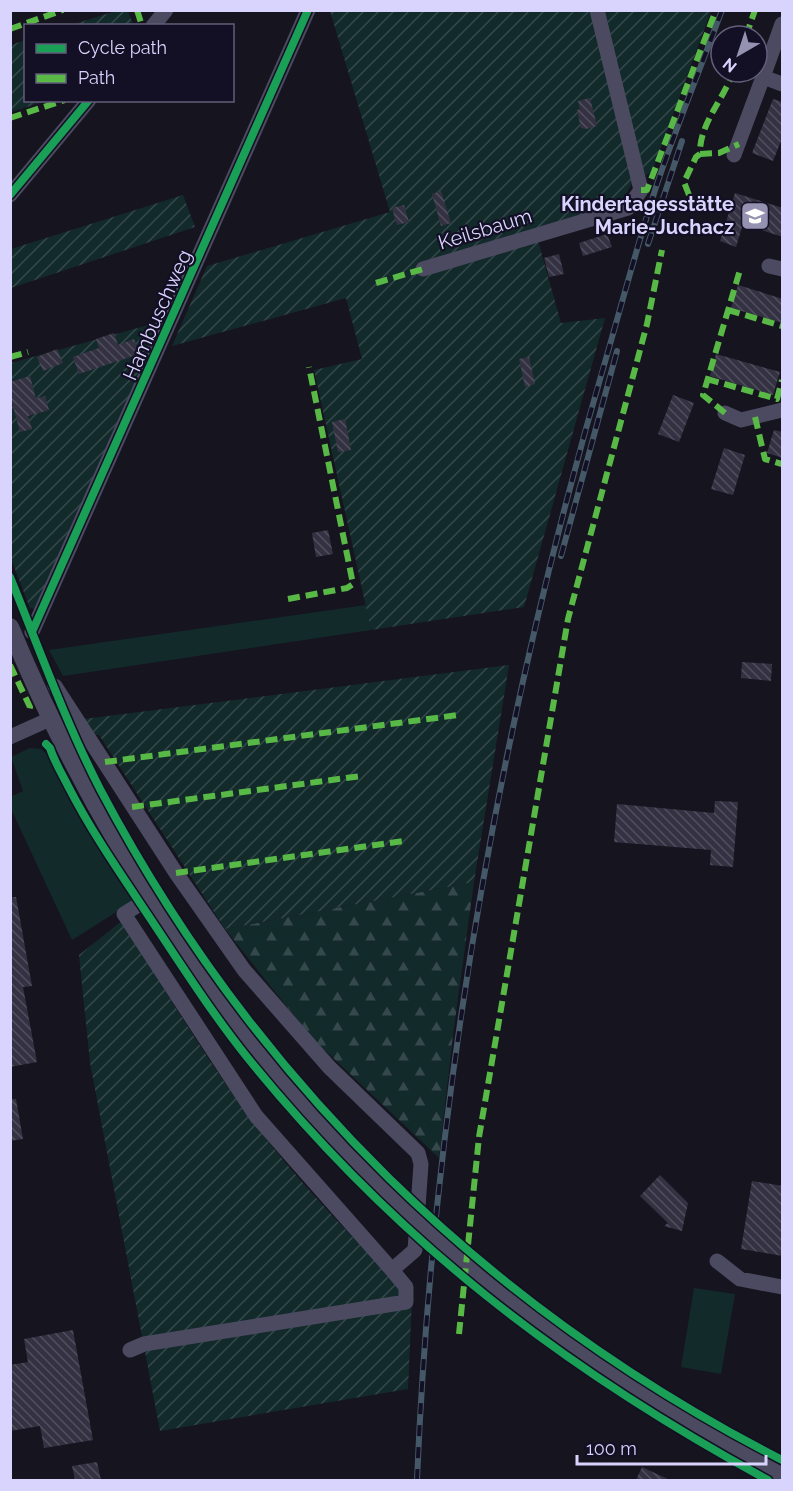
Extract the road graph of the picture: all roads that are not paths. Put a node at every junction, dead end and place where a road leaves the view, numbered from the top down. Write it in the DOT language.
graph roads {
  1 [pos="166,10"];
  2 [pos="308,10"];
  3 [pos="597,10"];
  4 [pos="155,24"];
  5 [pos="783,24"];
  6 [pos="769,63"];
  7 [pos="761,84"];
  8 [pos="87,102"];
  9 [pos="734,155"];
  10 [pos="10,195"];
  11 [pos="423,269"];
  12 [pos="783,410"];
  13 [pos="725,413"];
  14 [pos="10,627"];
  15 [pos="32,632"];
  16 [pos="55,686"];
  17 [pos="50,719"];
  18 [pos="10,737"];
  19 [pos="151,897"];
  20 [pos="717,1261"];
  21 [pos="392,1270"];
  22 [pos="783,1287"];
  23 [pos="129,1350"];
  24 [pos="783,1474"];
  1 -- 4 [label="street"];
  2 -- 15 [label="street, Hambuschweg"];
  3 -- 11 [label="street, Keilsbaum"];
  5 -- 6 [label="street"];
  7 -- 9 [label="street"];
  8 -- 10 [label="street"];
  12 -- 13 [label="street"];
  14 -- 17 [label="street"];
  16 -- 21 [label="street"];
  17 -- 18 [label="street"];
  17 -- 19 [label="street"];
  19 -- 21 [label="street"];
  19 -- 24 [label="street, bridge"];
  20 -- 22 [label="street"];
  21 -- 23 [label="street"];
}
